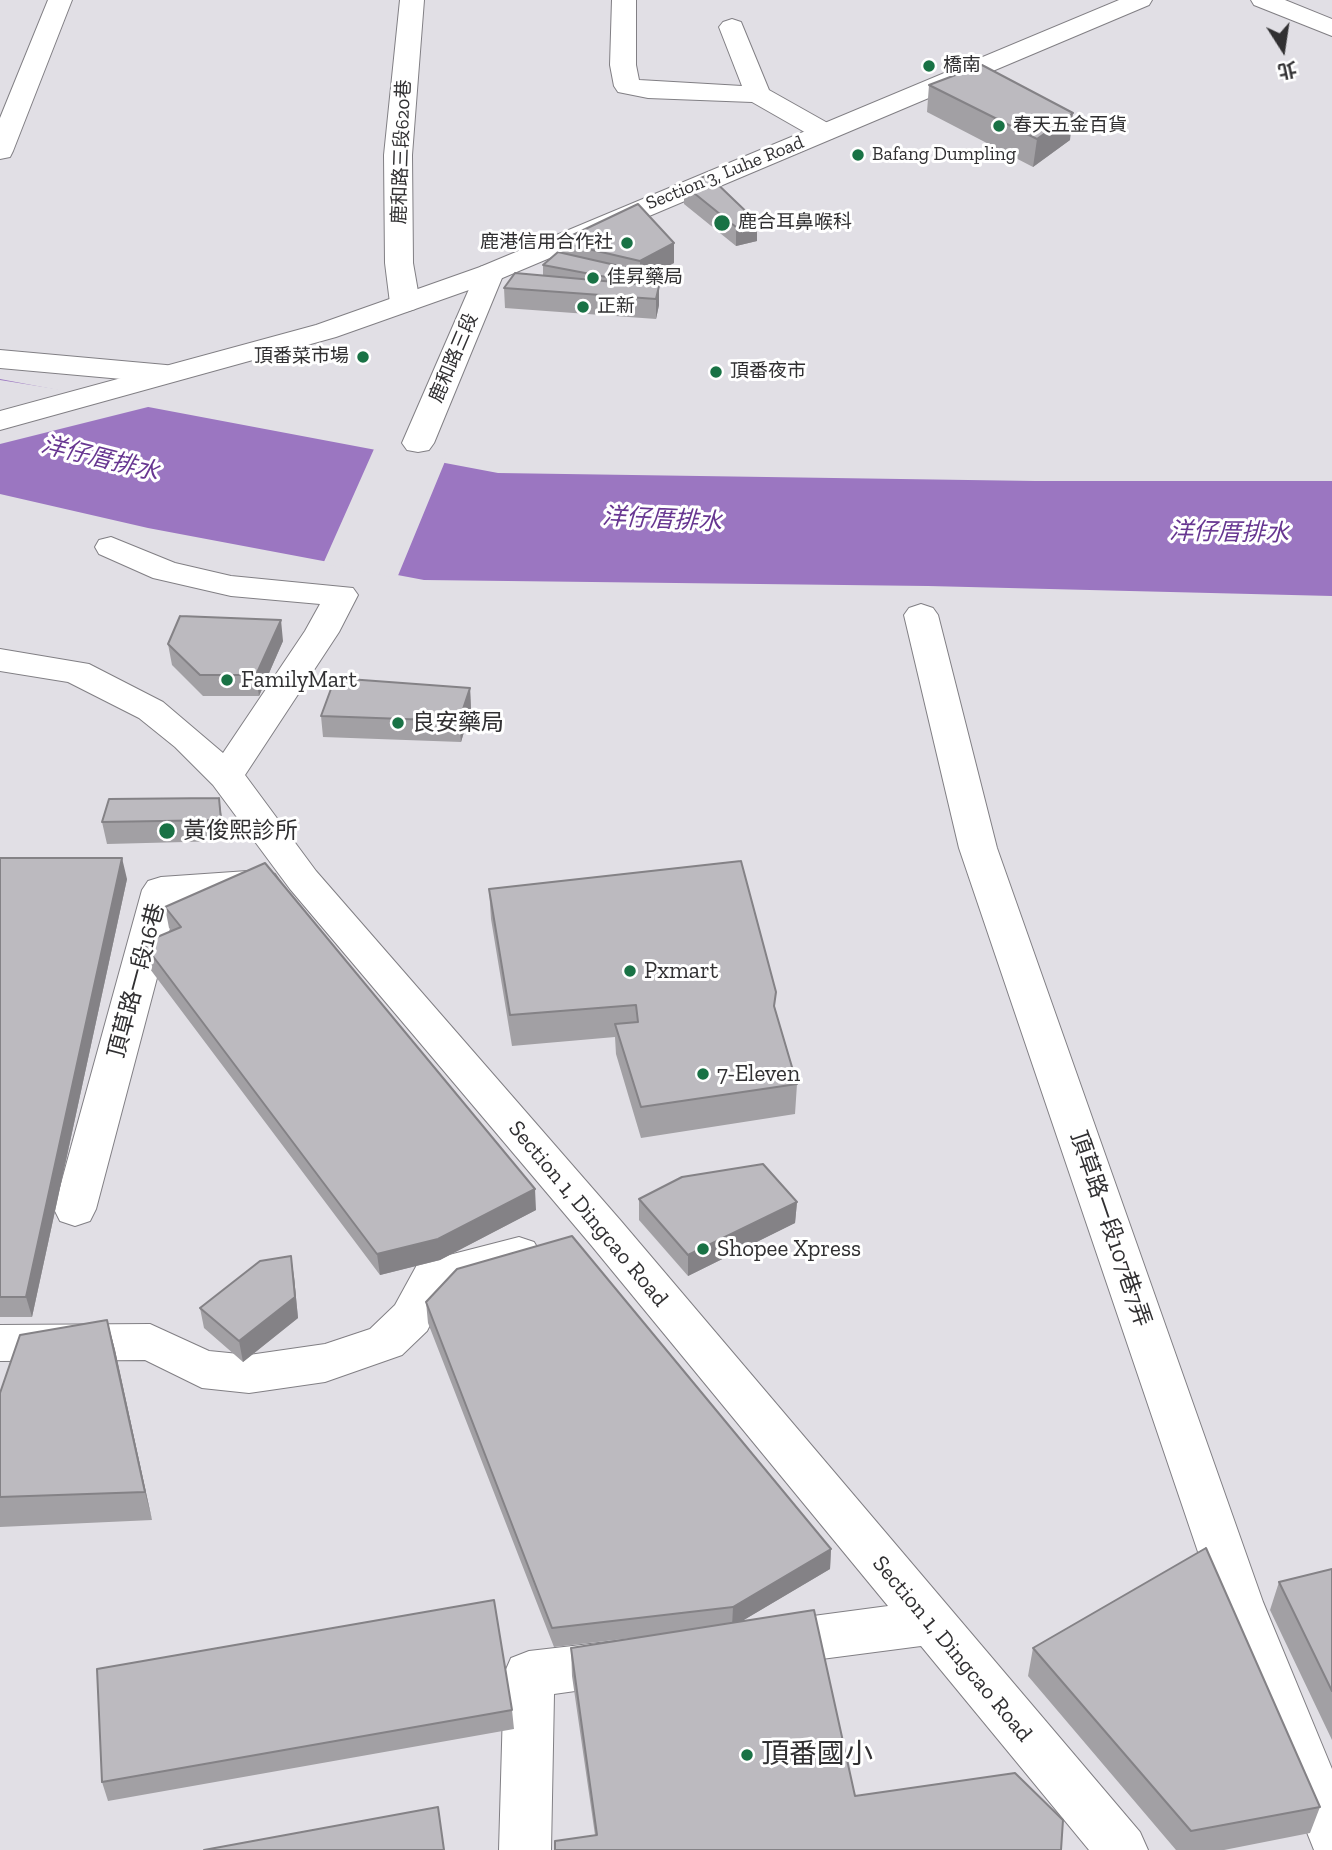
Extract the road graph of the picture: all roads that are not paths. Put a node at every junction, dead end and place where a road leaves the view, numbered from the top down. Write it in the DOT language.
graph roads {
  1 [pos="60,0"];
  2 [pos="412,0"];
  3 [pos="624,0"];
  4 [pos="1140,0"];
  5 [pos="1263,0"];
  6 [pos="1330,25"];
  7 [pos="732,27"];
  8 [pos="758,94"];
  9 [pos="824,132"];
  10 [pos="0,150"];
  11 [pos="490,273"];
  12 [pos="405,303"];
  13 [pos="0,359"];
  14 [pos="166,374"];
  15 [pos="0,421"];
  16 [pos="418,443"];
  17 [pos="111,547"];
  18 [pos="920,615"];
  19 [pos="0,660"];
  20 [pos="226,776"];
  21 [pos="303,880"];
  22 [pos="75,1209"];
  23 [pos="576,1240"];
  24 [pos="0,1343"];
  25 [pos="929,1623"];
  26 [pos="731,1648"];
  27 [pos="664,1657"];
  28 [pos="1332,1832"];
  29 [pos="1332,1847"];
  30 [pos="525,1850"];
  31 [pos="1122,1850"];
  32 [pos="1312,1850"];
  1 -- 10 [label="street"];
  2 -- 12 [label="street, 鹿和路三段620巷"];
  3 -- 8 [label="street"];
  4 -- 9 [label="street, Section 3, Luhe Road"];
  5 -- 6 [label="street"];
  7 -- 8 [label="street"];
  8 -- 9 [label="street"];
  9 -- 11 [label="street, Section 3, Luhe Road"];
  11 -- 12 [label="street, Section 3, Luhe Road"];
  11 -- 16 [label="street, 鹿和路三段"];
  12 -- 14 [label="street, Section 3, Luhe Road"];
  13 -- 14 [label="street"];
  14 -- 15 [label="street, Section 3, Luhe Road"];
  17 -- 20 [label="street"];
  18 -- 28 [label="street, 頂草路一段107巷7弄"];
  19 -- 20 [label="street, Section 1, Dingcao Road"];
  20 -- 21 [label="street, Section 1, Dingcao Road"];
  21 -- 22 [label="street, 頂草路一段16巷"];
  21 -- 23 [label="street, Section 1, Dingcao Road"];
  23 -- 24 [label="street"];
  23 -- 25 [label="street, Section 1, Dingcao Road"];
  25 -- 26 [label="street"];
  25 -- 31 [label="street, Section 1, Dingcao Road"];
  27 -- 30 [label="street"];
  29 -- 32 [label="street"];
}
